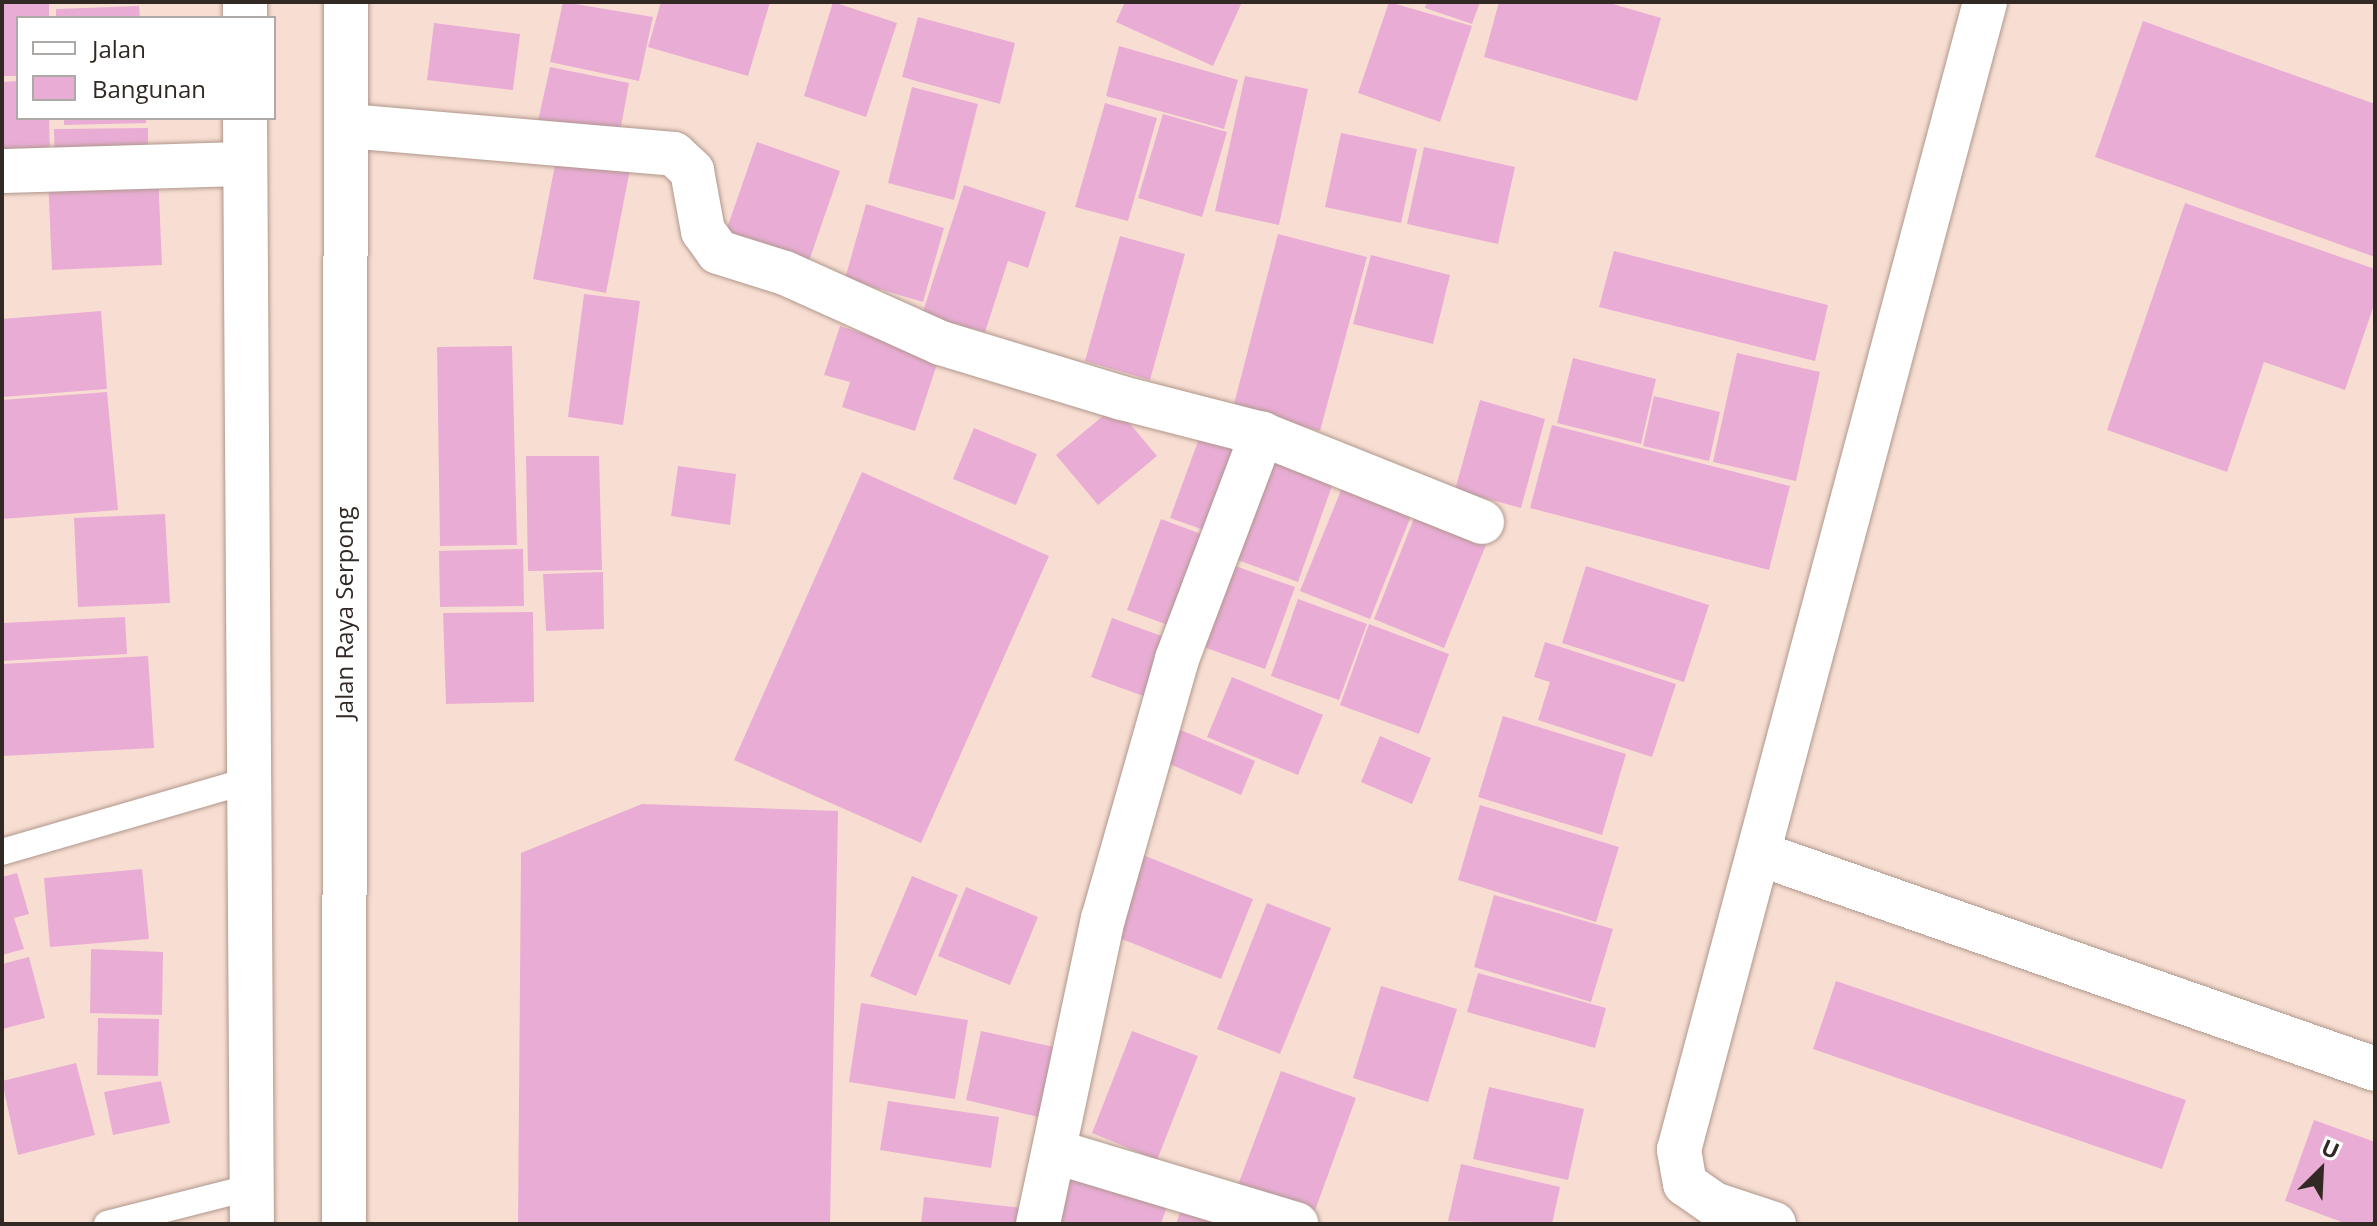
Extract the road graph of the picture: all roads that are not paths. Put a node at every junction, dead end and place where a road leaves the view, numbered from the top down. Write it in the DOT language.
graph roads {
  1 [pos="346,2"];
  2 [pos="1985,2"];
  3 [pos="245,120"];
  4 [pos="348,126"];
  5 [pos="245,164"];
  6 [pos="2,171"];
  7 [pos="1262,434"];
  8 [pos="1482,522"];
  9 [pos="250,780"];
  10 [pos="2,852"];
  11 [pos="1760,854"];
  12 [pos="2375,1069"];
  13 [pos="1056,1152"];
  14 [pos="252,1206"];
  15 [pos="107,1224"];
  16 [pos="344,1224"];
  17 [pos="1038,1224"];
  18 [pos="1296,1224"];
  19 [pos="1774,1224"];
  1 -- 4 [label="street, Jalan Raya Serpong"];
  2 -- 11 [label="street"];
  3 -- 5 [label="street"];
  4 -- 7 [label="street"];
  4 -- 16 [label="street, Jalan Raya Serpong"];
  5 -- 6 [label="street"];
  5 -- 9 [label="street"];
  7 -- 8 [label="street"];
  7 -- 13 [label="street"];
  9 -- 10 [label="lane"];
  9 -- 14 [label="street"];
  11 -- 12 [label="street"];
  11 -- 19 [label="street"];
  13 -- 17 [label="street"];
  13 -- 18 [label="street"];
  14 -- 15 [label="lane"];
}
